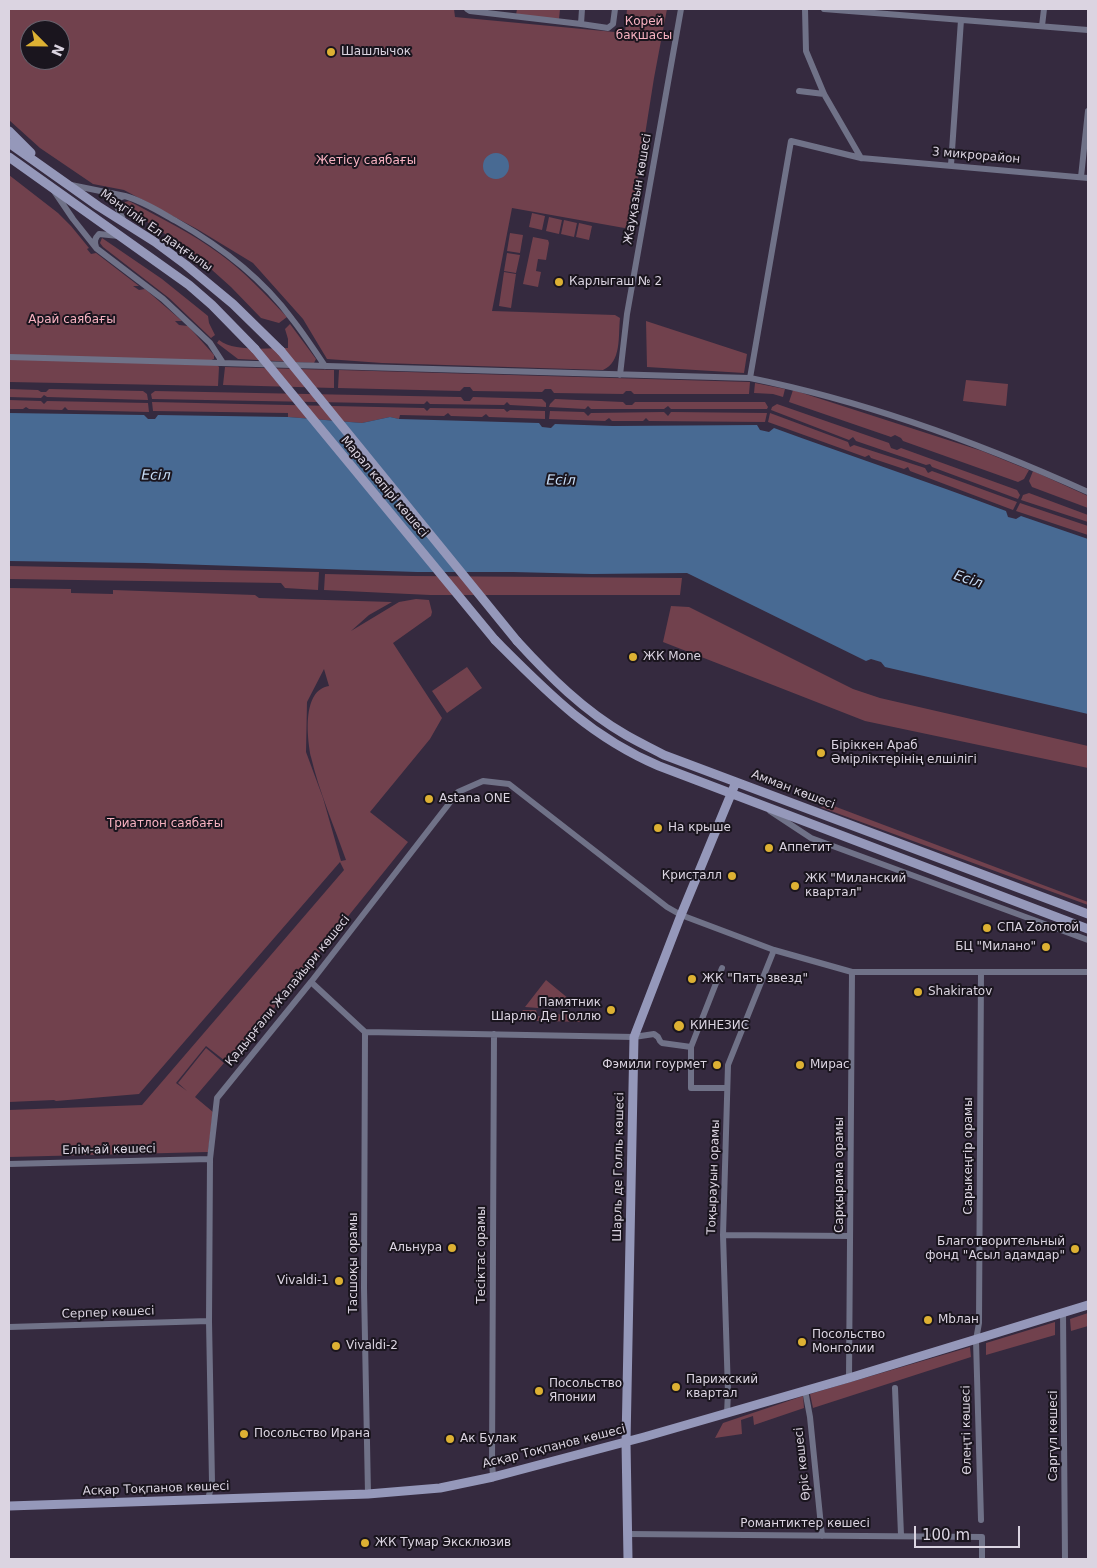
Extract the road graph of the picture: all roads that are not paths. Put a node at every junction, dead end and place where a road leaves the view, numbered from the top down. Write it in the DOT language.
graph roads {
  1 [pos="467,9"];
  2 [pos="582,9"];
  3 [pos="615,9"];
  4 [pos="681,9"];
  5 [pos="805,9"];
  6 [pos="824,9"];
  7 [pos="1044,9"];
  8 [pos="496,11"];
  9 [pos="961,20"];
  10 [pos="581,24"];
  11 [pos="1042,26"];
  12 [pos="1088,30"];
  13 [pos="799,91"];
  14 [pos="824,94"];
  15 [pos="1088,111"];
  16 [pos="9,131"];
  17 [pos="9,143"];
  18 [pos="9,157"];
  19 [pos="861,158"];
  20 [pos="9,163"];
  21 [pos="951,166"];
  22 [pos="47,170"];
  23 [pos="1085,177"];
  24 [pos="45,183"];
  25 [pos="66,184"];
  26 [pos="53,189"];
  27 [pos="125,196"];
  28 [pos="124,223"];
  29 [pos="122,237"];
  30 [pos="96,248"];
  31 [pos="255,350"];
  32 [pos="281,351"];
  33 [pos="9,357"];
  34 [pos="223,363"];
  35 [pos="325,366"];
  36 [pos="620,374"];
  37 [pos="750,378"];
  38 [pos="1088,492"];
  39 [pos="495,640"];
  40 [pos="517,641"];
  41 [pos="736,782"];
  42 [pos="730,794"];
  43 [pos="761,805"];
  44 [pos="1088,914"];
  45 [pos="681,915"];
  46 [pos="1088,928"];
  47 [pos="1088,940"];
  48 [pos="774,950"];
  49 [pos="722,968"];
  50 [pos="852,972"];
  51 [pos="981,972"];
  52 [pos="1088,972"];
  53 [pos="311,982"];
  54 [pos="365,1032"];
  55 [pos="494,1034"];
  56 [pos="634,1037"];
  57 [pos="691,1047"];
  58 [pos="728,1088"];
  59 [pos="210,1159"];
  60 [pos="9,1164"];
  61 [pos="723,1235"];
  62 [pos="850,1236"];
  63 [pos="1088,1305"];
  64 [pos="1063,1312"];
  65 [pos="208,1321"];
  66 [pos="9,1328"];
  67 [pos="976,1340"];
  68 [pos="849,1378"];
  69 [pos="895,1388"];
  70 [pos="805,1390"];
  71 [pos="727,1414"];
  72 [pos="626,1442"];
  73 [pos="494,1476"];
  74 [pos="368,1494"];
  75 [pos="208,1500"];
  76 [pos="9,1506"];
  77 [pos="981,1520"];
  78 [pos="628,1534"];
  79 [pos="900,1535"];
  80 [pos="822,1536"];
  81 [pos="628,1559"];
  82 [pos="982,1559"];
  83 [pos="1065,1559"];
  1 -- 8 [label="street"];
  2 -- 10 [label="street"];
  3 -- 10 [label="street"];
  4 -- 36 [label="street, Жауқазын көшесі"];
  5 -- 14 [label="street"];
  6 -- 9 [label="street"];
  7 -- 11 [label="street"];
  8 -- 10 [label="street"];
  9 -- 11 [label="street"];
  9 -- 21 [label="street"];
  11 -- 12 [label="street"];
  13 -- 14 [label="street"];
  14 -- 19 [label="street"];
  15 -- 23 [label="street"];
  16 -- 22 [label="main road"];
  17 -- 22 [label="main road, Мәңгілік Ел даңғылы"];
  18 -- 24 [label="main road, Мәңгілік Ел даңғылы"];
  19 -- 21 [label="street, 3 микрорайон"];
  19 -- 37 [label="street, 3 микрорайон"];
  20 -- 24 [label="main road"];
  21 -- 23 [label="street, 3 микрорайон"];
  22 -- 25 [label="main road, Мәңгілік Ел даңғылы"];
  24 -- 26 [label="main road, Мәңгілік Ел даңғылы"];
  25 -- 27 [label="street"];
  25 -- 28 [label="main road, Мәңгілік Ел даңғылы"];
  26 -- 29 [label="main road, Мәңгілік Ел даңғылы"];
  26 -- 30 [label="street"];
  27 -- 28 [label="street"];
  27 -- 35 [label="street"];
  28 -- 32 [label="main road, Мәңгілік Ел даңғылы"];
  29 -- 30 [label="street"];
  29 -- 31 [label="main road, Мәңгілік Ел даңғылы"];
  30 -- 34 [label="street"];
  31 -- 39 [label="main road, Марал көпірі көшесі, bridge"];
  32 -- 40 [label="main road, Марал көпірі көшесі, bridge"];
  33 -- 34 [label="street"];
  34 -- 35 [label="street"];
  35 -- 36 [label="street"];
  36 -- 37 [label="street"];
  37 -- 38 [label="street"];
  39 -- 42 [label="main road, Амман көшесі"];
  40 -- 41 [label="main road, Амман көшесі"];
  41 -- 42 [label="main road, Шарль де Голль көшесі"];
  41 -- 44 [label="main road, Амман көшесі"];
  42 -- 43 [label="main road, Амман көшесі"];
  42 -- 45 [label="main road, Шарль де Голль көшесі"];
  43 -- 46 [label="main road, Амман көшесі"];
  43 -- 47 [label="street, Амман көшесі"];
  45 -- 48 [label="street, Қадырғали Жалайыри көшесі"];
  45 -- 53 [label="street, Қадырғали Жалайыри көшесі"];
  45 -- 56 [label="main road, Шарль де Голль көшесі"];
  48 -- 50 [label="street, Қадырғали Жалайыри көшесі"];
  48 -- 58 [label="street, Тоқырауын орамы"];
  49 -- 57 [label="street"];
  50 -- 51 [label="street, Қадырғали Жалайыри көшесі"];
  50 -- 62 [label="street, Сарқырама орамы"];
  51 -- 52 [label="street, Қадырғали Жалайыри көшесі"];
  51 -- 67 [label="street, Сарыкеңгір орамы"];
  53 -- 54 [label="street"];
  53 -- 59 [label="street, Қадырғали Жалайыри көшесі"];
  54 -- 55 [label="street"];
  54 -- 74 [label="street, Тасшоқы орамы"];
  55 -- 56 [label="street"];
  55 -- 73 [label="street, Тесіктас орамы"];
  56 -- 57 [label="street"];
  56 -- 72 [label="main road, Шарль де Голль көшесі"];
  57 -- 58 [label="street"];
  58 -- 61 [label="street, Тоқырауын орамы"];
  59 -- 60 [label="street, Елім-ай көшесі"];
  59 -- 65 [label="street, Қадырғали Жалайыри көшесі"];
  61 -- 62 [label="street"];
  61 -- 71 [label="street, Тоқырауын орамы"];
  62 -- 68 [label="street, Сарқырама орамы"];
  63 -- 64 [label="main road, Асқар Тоқпанов көшесі"];
  64 -- 67 [label="main road, Асқар Тоқпанов көшесі"];
  64 -- 83 [label="street, Саргүл көшесі"];
  65 -- 66 [label="street, Серпер көшесі"];
  65 -- 75 [label="street, Қадырғали Жалайыри көшесі"];
  67 -- 68 [label="main road, Асқар Тоқпанов көшесі"];
  67 -- 77 [label="street, Өлеңті көшесі"];
  68 -- 70 [label="main road, Асқар Тоқпанов көшесі"];
  69 -- 79 [label="street"];
  70 -- 71 [label="main road, Асқар Тоқпанов көшесі"];
  70 -- 80 [label="street, Өріс көшесі"];
  71 -- 72 [label="main road, Асқар Тоқпанов көшесі"];
  72 -- 73 [label="main road, Асқар Тоқпанов көшесі"];
  72 -- 78 [label="main road, Шарль де Голль көшесі"];
  73 -- 74 [label="main road, Асқар Тоқпанов көшесі"];
  74 -- 75 [label="main road, Асқар Тоқпанов көшесі"];
  75 -- 76 [label="main road, Асқар Тоқпанов көшесі"];
  78 -- 80 [label="street, Романтиктер көшесі"];
  78 -- 81 [label="main road, Шарль де Голль көшесі"];
  79 -- 80 [label="street, Романтиктер көшесі"];
  79 -- 82 [label="street, Романтиктер көшесі"];
}
